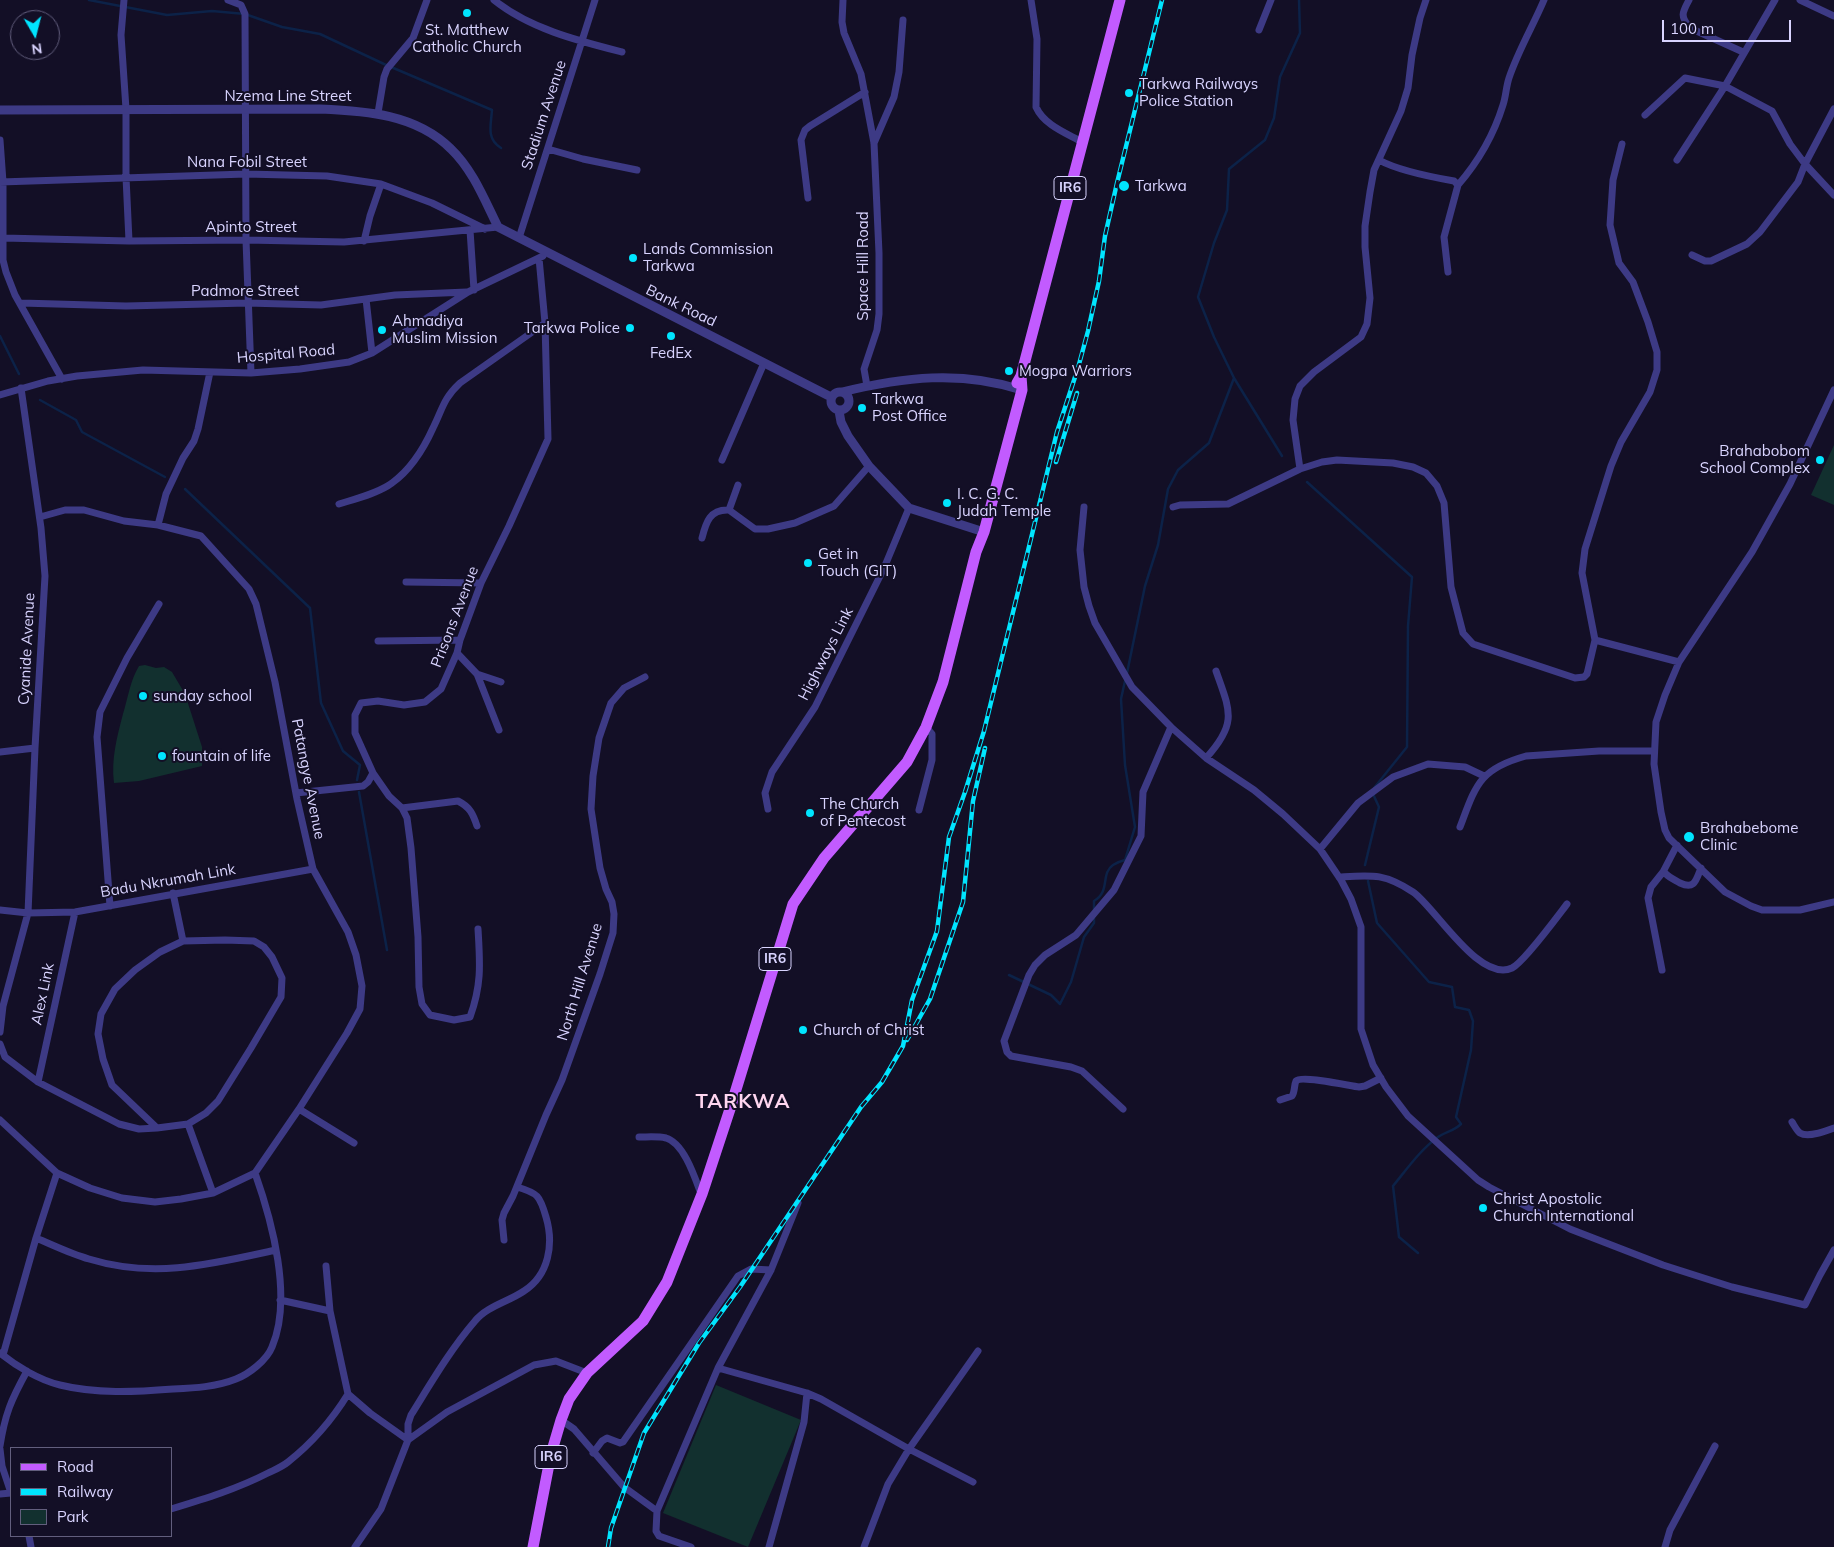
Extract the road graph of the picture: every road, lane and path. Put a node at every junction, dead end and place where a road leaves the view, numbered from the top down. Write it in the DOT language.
graph roads {
  1 [pos="124,0"];
  2 [pos="228,0"];
  3 [pos="427,0"];
  4 [pos="595,0"];
  5 [pos="843,0"];
  6 [pos="1031,0"];
  7 [pos="1120,0"];
  8 [pos="1271,0"];
  9 [pos="1426,0"];
  10 [pos="1544,0"];
  11 [pos="1689,0"];
  12 [pos="1775,0"];
  13 [pos="1800,0"];
  14 [pos="497,1"];
  15 [pos="1834,16"];
  16 [pos="903,20"];
  17 [pos="1259,30"];
  18 [pos="582,40"];
  19 [pos="622,52"];
  20 [pos="1743,52"];
  21 [pos="1725,86"];
  22 [pos="865,92"];
  23 [pos="126,109"];
  24 [pos="1834,109"];
  25 [pos="0,110"];
  26 [pos="246,110"];
  27 [pos="378,113"];
  28 [pos="1645,115"];
  29 [pos="0,140"];
  30 [pos="1082,142"];
  31 [pos="874,143"];
  32 [pos="1622,144"];
  33 [pos="548,149"];
  34 [pos="1379,160"];
  35 [pos="1677,160"];
  36 [pos="1805,164"];
  37 [pos="637,170"];
  38 [pos="246,174"];
  39 [pos="126,177"];
  40 [pos="2,182"];
  41 [pos="381,184"];
  42 [pos="1458,185"];
  43 [pos="1834,195"];
  44 [pos="808,198"];
  45 [pos="498,227"];
  46 [pos="485,229"];
  47 [pos="470,230"];
  48 [pos="4,238"];
  49 [pos="519,238"];
  50 [pos="246,240"];
  51 [pos="129,241"];
  52 [pos="364,241"];
  53 [pos="548,253"];
  54 [pos="1692,255"];
  55 [pos="540,258"];
  56 [pos="1448,272"];
  57 [pos="471,291"];
  58 [pos="366,299"];
  59 [pos="21,303"];
  60 [pos="247,303"];
  61 [pos="545,323"];
  62 [pos="372,353"];
  63 [pos="764,363"];
  64 [pos="210,372"];
  65 [pos="251,373"];
  66 [pos="62,379"];
  67 [pos="867,386"];
  68 [pos="22,388"];
  69 [pos="1018,389"];
  70 [pos="1834,390"];
  71 [pos="842,392"];
  72 [pos="0,395"];
  73 [pos="831,397"];
  74 [pos="840,410"];
  75 [pos="722,460"];
  76 [pos="869,466"];
  77 [pos="1300,469"];
  78 [pos="738,485"];
  79 [pos="339,504"];
  80 [pos="1084,506"];
  81 [pos="1173,507"];
  82 [pos="909,508"];
  83 [pos="729,510"];
  84 [pos="40,517"];
  85 [pos="158,525"];
  86 [pos="980,531"];
  87 [pos="702,538"];
  88 [pos="406,582"];
  89 [pos="481,583"];
  90 [pos="159,604"];
  91 [pos="460,640"];
  92 [pos="1595,640"];
  93 [pos="378,641"];
  94 [pos="457,653"];
  95 [pos="1679,662"];
  96 [pos="1216,671"];
  97 [pos="477,674"];
  98 [pos="645,676"];
  99 [pos="501,682"];
  100 [pos="926,727"];
  101 [pos="1171,727"];
  102 [pos="498,730"];
  103 [pos="35,748"];
  104 [pos="1654,751"];
  105 [pos="0,752"];
  106 [pos="1206,758"];
  107 [pos="373,773"];
  108 [pos="1484,776"];
  109 [pos="296,793"];
  110 [pos="402,808"];
  111 [pos="768,809"];
  112 [pos="919,810"];
  113 [pos="477,826"];
  114 [pos="1460,827"];
  115 [pos="1676,844"];
  116 [pos="1320,849"];
  117 [pos="1701,868"];
  118 [pos="312,870"];
  119 [pos="1663,872"];
  120 [pos="1340,877"];
  121 [pos="173,893"];
  122 [pos="1834,902"];
  123 [pos="1567,904"];
  124 [pos="110,906"];
  125 [pos="0,910"];
  126 [pos="75,912"];
  127 [pos="28,913"];
  128 [pos="478,929"];
  129 [pos="183,941"];
  130 [pos="1662,970"];
  131 [pos="0,1032"];
  132 [pos="0,1044"];
  133 [pos="1380,1078"];
  134 [pos="38,1082"];
  135 [pos="1280,1100"];
  136 [pos="300,1108"];
  137 [pos="1123,1109"];
  138 [pos="0,1120"];
  139 [pos="1792,1122"];
  140 [pos="188,1124"];
  141 [pos="157,1128"];
  142 [pos="1834,1128"];
  143 [pos="639,1137"];
  144 [pos="354,1144"];
  145 [pos="57,1173"];
  146 [pos="255,1173"];
  147 [pos="517,1187"];
  148 [pos="213,1193"];
  149 [pos="702,1194"];
  150 [pos="798,1203"];
  151 [pos="36,1238"];
  152 [pos="504,1240"];
  153 [pos="276,1250"];
  154 [pos="1834,1250"];
  155 [pos="326,1266"];
  156 [pos="771,1270"];
  157 [pos="280,1300"];
  158 [pos="330,1311"];
  159 [pos="978,1351"];
  160 [pos="2,1354"];
  161 [pos="718,1368"];
  162 [pos="27,1371"];
  163 [pos="587,1374"];
  164 [pos="807,1393"];
  165 [pos="348,1394"];
  166 [pos="561,1420"];
  167 [pos="408,1440"];
  168 [pos="1715,1446"];
  169 [pos="0,1448"];
  170 [pos="909,1449"];
  171 [pos="593,1453"];
  172 [pos="973,1482"];
  173 [pos="10,1490"];
  174 [pos="172,1509"];
  175 [pos="657,1511"];
  176 [pos="355,1547"];
  177 [pos="533,1547"];
  178 [pos="690,1547"];
  179 [pos="769,1547"];
  180 [pos="864,1547"];
  181 [pos="1665,1547"];
  1 -- 23 [label="street"];
  2 -- 26 [label="street"];
  3 -- 27 [label="street"];
  4 -- 18 [label="street, Stadium Avenue"];
  5 -- 22 [label="street, Space Hill Road"];
  6 -- 30 [label="street"];
  7 -- 30 [label="main road, IR6"];
  8 -- 17 [label="street"];
  9 -- 34 [label="street"];
  10 -- 42 [label="street"];
  11 -- 20 [label="street"];
  12 -- 20 [label="street"];
  13 -- 15 [label="street"];
  14 -- 18 [label="street"];
  16 -- 31 [label="street"];
  18 -- 19 [label="street"];
  18 -- 33 [label="street, Stadium Avenue"];
  20 -- 21 [label="street"];
  21 -- 28 [label="street"];
  21 -- 35 [label="street"];
  21 -- 36 [label="street"];
  22 -- 31 [label="street, Space Hill Road"];
  22 -- 44 [label="street"];
  23 -- 25 [label="street, Nzema Line Street"];
  23 -- 26 [label="street, Nzema Line Street"];
  23 -- 39 [label="street"];
  24 -- 36 [label="street"];
  26 -- 27 [label="street, Nzema Line Street"];
  26 -- 38 [label="street"];
  27 -- 45 [label="street, Nzema Line Street"];
  29 -- 40 [label="street"];
  30 -- 69 [label="main road, IR6"];
  31 -- 67 [label="street, Space Hill Road"];
  32 -- 92 [label="street"];
  33 -- 37 [label="street"];
  33 -- 49 [label="street, Stadium Avenue"];
  34 -- 42 [label="street"];
  34 -- 77 [label="street"];
  36 -- 43 [label="street"];
  36 -- 54 [label="street"];
  38 -- 39 [label="street, Nana Fobil Street"];
  38 -- 41 [label="street, Nana Fobil Street"];
  38 -- 50 [label="street"];
  39 -- 40 [label="street, Nana Fobil Street"];
  39 -- 51 [label="street"];
  40 -- 48 [label="street"];
  41 -- 46 [label="street, Nana Fobil Street"];
  41 -- 52 [label="street"];
  42 -- 56 [label="street"];
  45 -- 46 [label="street, Apinto Street"];
  45 -- 49 [label="street"];
  46 -- 47 [label="street, Apinto Street"];
  47 -- 52 [label="street, Apinto Street"];
  47 -- 57 [label="street"];
  48 -- 51 [label="street, Apinto Street"];
  48 -- 59 [label="street"];
  49 -- 53 [label="street, Bank Road"];
  50 -- 51 [label="street, Apinto Street"];
  50 -- 52 [label="street, Apinto Street"];
  50 -- 60 [label="street"];
  53 -- 55 [label="street, Hospital Road"];
  53 -- 63 [label="street, Bank Road"];
  55 -- 57 [label="street, Hospital Road"];
  55 -- 61 [label="street, Prisons Avenue"];
  57 -- 58 [label="street, Padmore Street"];
  57 -- 62 [label="street, Hospital Road"];
  58 -- 60 [label="street, Padmore Street"];
  58 -- 62 [label="street"];
  59 -- 60 [label="street, Padmore Street"];
  59 -- 66 [label="street"];
  60 -- 65 [label="street"];
  61 -- 79 [label="street"];
  61 -- 89 [label="street, Prisons Avenue"];
  62 -- 65 [label="street, Hospital Road"];
  63 -- 73 [label="street, Bank Road"];
  63 -- 75 [label="street"];
  64 -- 65 [label="street, Hospital Road"];
  64 -- 66 [label="street, Hospital Road"];
  64 -- 85 [label="street"];
  66 -- 68 [label="street, Hospital Road"];
  67 -- 69 [label="street"];
  67 -- 71 [label="street"];
  68 -- 72 [label="street, Hospital Road"];
  68 -- 84 [label="street, Cyanide Avenue"];
  69 -- 86 [label="main road, IR6"];
  70 -- 95 [label="street"];
  71 -- 73 [label="street"];
  71 -- 74 [label="street"];
  73 -- 74 [label="street"];
  74 -- 76 [label="street"];
  76 -- 82 [label="street"];
  76 -- 83 [label="street"];
  77 -- 81 [label="street"];
  77 -- 92 [label="street"];
  78 -- 83 [label="street"];
  80 -- 101 [label="street"];
  82 -- 86 [label="street"];
  82 -- 111 [label="street, Highways Link"];
  83 -- 87 [label="street"];
  84 -- 85 [label="street, Patangye Avenue"];
  84 -- 103 [label="street, Cyanide Avenue"];
  85 -- 109 [label="street, Patangye Avenue"];
  86 -- 100 [label="main road, IR6"];
  88 -- 89 [label="street"];
  89 -- 91 [label="street, Prisons Avenue"];
  90 -- 124 [label="street"];
  91 -- 93 [label="street"];
  91 -- 94 [label="street, Prisons Avenue"];
  92 -- 95 [label="street"];
  94 -- 97 [label="street"];
  94 -- 107 [label="street, Prisons Avenue"];
  95 -- 104 [label="street"];
  96 -- 106 [label="street"];
  97 -- 99 [label="street"];
  97 -- 102 [label="street"];
  98 -- 147 [label="street, North Hill Avenue"];
  100 -- 112 [label="street"];
  100 -- 149 [label="main road, IR6"];
  101 -- 106 [label="street"];
  101 -- 137 [label="street"];
  103 -- 105 [label="street"];
  103 -- 127 [label="street, Cyanide Avenue"];
  104 -- 108 [label="street"];
  104 -- 115 [label="street"];
  106 -- 116 [label="street"];
  107 -- 109 [label="street"];
  107 -- 110 [label="street, Prisons Avenue"];
  108 -- 114 [label="street"];
  108 -- 116 [label="street"];
  109 -- 118 [label="street, Patangye Avenue"];
  110 -- 113 [label="street"];
  110 -- 128 [label="street, Prisons Avenue"];
  115 -- 117 [label="street"];
  115 -- 119 [label="street"];
  116 -- 120 [label="street"];
  117 -- 119 [label="street"];
  117 -- 122 [label="street"];
  118 -- 121 [label="street, Badu Nkrumah Link"];
  118 -- 136 [label="street, Patangye Avenue"];
  119 -- 130 [label="street"];
  120 -- 123 [label="street"];
  120 -- 133 [label="street"];
  121 -- 124 [label="street, Badu Nkrumah Link"];
  121 -- 129 [label="street"];
  124 -- 126 [label="street, Badu Nkrumah Link"];
  125 -- 127 [label="street, Badu Nkrumah Link"];
  126 -- 127 [label="street, Badu Nkrumah Link"];
  126 -- 134 [label="street, Alex Link"];
  127 -- 131 [label="street, Cyanide Avenue"];
  129 -- 140 [label="street"];
  129 -- 141 [label="street"];
  132 -- 134 [label="street"];
  133 -- 135 [label="street"];
  133 -- 154 [label="street"];
  134 -- 141 [label="street"];
  136 -- 144 [label="street"];
  136 -- 146 [label="street, Patangye Avenue"];
  138 -- 145 [label="street"];
  139 -- 142 [label="street"];
  140 -- 141 [label="street"];
  140 -- 148 [label="street"];
  143 -- 149 [label="street"];
  145 -- 148 [label="street"];
  145 -- 151 [label="street"];
  146 -- 148 [label="street"];
  146 -- 153 [label="street"];
  147 -- 152 [label="street, North Hill Avenue"];
  147 -- 167 [label="street"];
  149 -- 163 [label="main road, IR6"];
  150 -- 156 [label="street"];
  151 -- 153 [label="street"];
  151 -- 160 [label="street"];
  153 -- 157 [label="street"];
  155 -- 158 [label="street"];
  156 -- 161 [label="street"];
  156 -- 171 [label="street"];
  157 -- 158 [label="street"];
  157 -- 162 [label="street"];
  158 -- 165 [label="street"];
  159 -- 170 [label="street"];
  160 -- 162 [label="street"];
  161 -- 164 [label="street"];
  161 -- 175 [label="street"];
  162 -- 169 [label="street"];
  163 -- 166 [label="main road, IR6"];
  163 -- 167 [label="street"];
  164 -- 170 [label="street"];
  164 -- 179 [label="street"];
  165 -- 167 [label="street"];
  165 -- 174 [label="street"];
  166 -- 171 [label="street"];
  166 -- 177 [label="main road, IR6"];
  167 -- 176 [label="street"];
  168 -- 181 [label="street"];
  169 -- 173 [label="street"];
  170 -- 172 [label="street"];
  170 -- 180 [label="street"];
  171 -- 175 [label="street"];
  175 -- 178 [label="street"];
}
